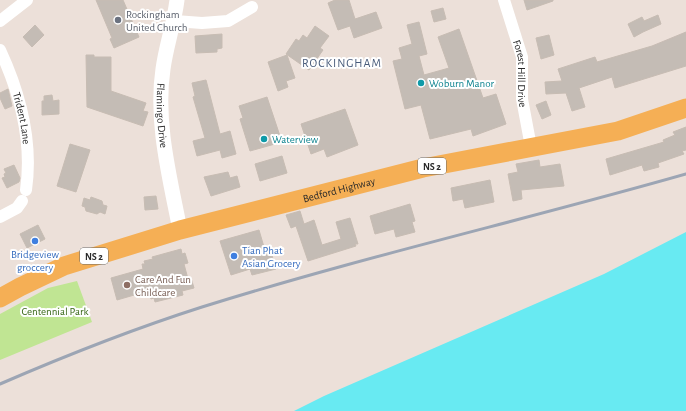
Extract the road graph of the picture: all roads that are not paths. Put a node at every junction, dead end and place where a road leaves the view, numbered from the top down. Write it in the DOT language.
graph roads {
  1 [pos="27,0"];
  2 [pos="177,0"];
  3 [pos="504,0"];
  4 [pos="252,8"];
  5 [pos="0,21"];
  6 [pos="174,21"];
  7 [pos="0,50"];
  8 [pos="686,108"];
  9 [pos="531,148"];
  10 [pos="0,217"];
  11 [pos="180,230"];
  12 [pos="0,298"];
  1 -- 5 [label="street"];
  2 -- 6 [label="street, Flamingo Drive"];
  3 -- 9 [label="street, Forest Hill Drive"];
  4 -- 6 [label="street"];
  6 -- 11 [label="street, Flamingo Drive"];
  7 -- 10 [label="street, Trident Lane"];
  8 -- 9 [label="main road, Bedford Highway / NS 2"];
  9 -- 11 [label="main road, Bedford Highway / NS 2"];
  11 -- 12 [label="main road, Bedford Highway / NS 2"];
}
